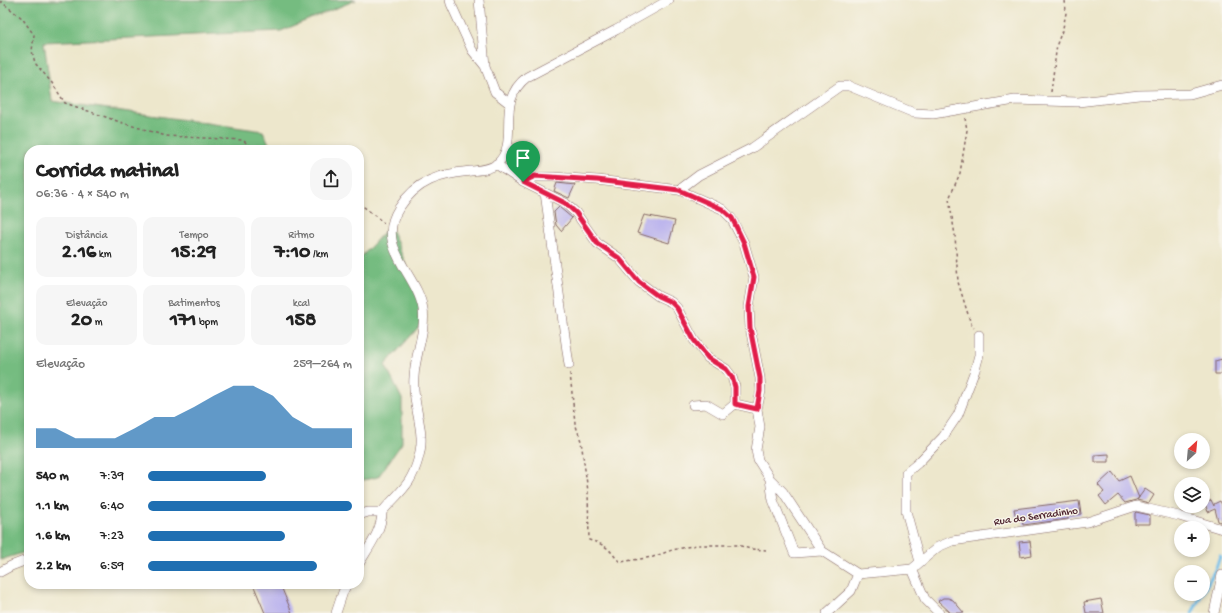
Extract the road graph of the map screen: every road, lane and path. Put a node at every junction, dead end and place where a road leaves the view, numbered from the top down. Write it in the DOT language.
graph roads {
  1 [pos="450,0"];
  2 [pos="479,0"];
  3 [pos="669,0"];
  4 [pos="1065,0"];
  5 [pos="0,1"];
  6 [pos="485,66"];
  7 [pos="1222,85"];
  8 [pos="1049,102"];
  9 [pos="509,103"];
  10 [pos="963,109"];
  11 [pos="248,145"];
  12 [pos="496,164"];
  13 [pos="523,182"];
  14 [pos="679,190"];
  15 [pos="544,193"];
  16 [pos="364,207"];
  17 [pos="391,228"];
  18 [pos="979,335"];
  19 [pos="569,365"];
  20 [pos="693,404"];
  21 [pos="735,404"];
  22 [pos="757,409"];
  23 [pos="770,479"];
  24 [pos="382,512"];
  25 [pos="364,514"];
  26 [pos="1222,529"];
  27 [pos="766,550"];
  28 [pos="822,552"];
  29 [pos="364,555"];
  30 [pos="24,561"];
  31 [pos="920,562"];
  32 [pos="912,569"];
  33 [pos="0,572"];
  34 [pos="858,574"];
  35 [pos="1222,577"];
  36 [pos="344,589"];
  37 [pos="336,613"];
  38 [pos="828,613"];
  39 [pos="939,613"];
  40 [pos="1214,613"];
  1 -- 6 [label="street"];
  2 -- 6 [label="street"];
  3 -- 9 [label="street"];
  4 -- 8 [label="path"];
  5 -- 11 [label="path"];
  6 -- 9 [label="street"];
  7 -- 8 [label="street"];
  8 -- 10 [label="street"];
  9 -- 12 [label="street"];
  10 -- 14 [label="street"];
  10 -- 18 [label="path"];
  12 -- 13 [label="street"];
  12 -- 17 [label="street"];
  13 -- 14 [label="street"];
  13 -- 15 [label="street"];
  14 -- 22 [label="street"];
  15 -- 19 [label="street"];
  15 -- 21 [label="street"];
  16 -- 17 [label="path"];
  17 -- 24 [label="street"];
  18 -- 31 [label="street"];
  19 -- 27 [label="path"];
  20 -- 21 [label="street"];
  21 -- 22 [label="street"];
  22 -- 23 [label="street"];
  23 -- 28 [label="street"];
  23 -- 28 [label="street"];
  24 -- 25 [label="street"];
  24 -- 29 [label="street"];
  26 -- 31 [label="street, Rua do Serradinho"];
  28 -- 34 [label="street"];
  30 -- 33 [label="street"];
  31 -- 32 [label="street, Rua do Serradinho"];
  32 -- 34 [label="street"];
  32 -- 39 [label="street"];
  34 -- 38 [label="street"];
  35 -- 40 [label="street"];
  36 -- 37 [label="street"];
}
